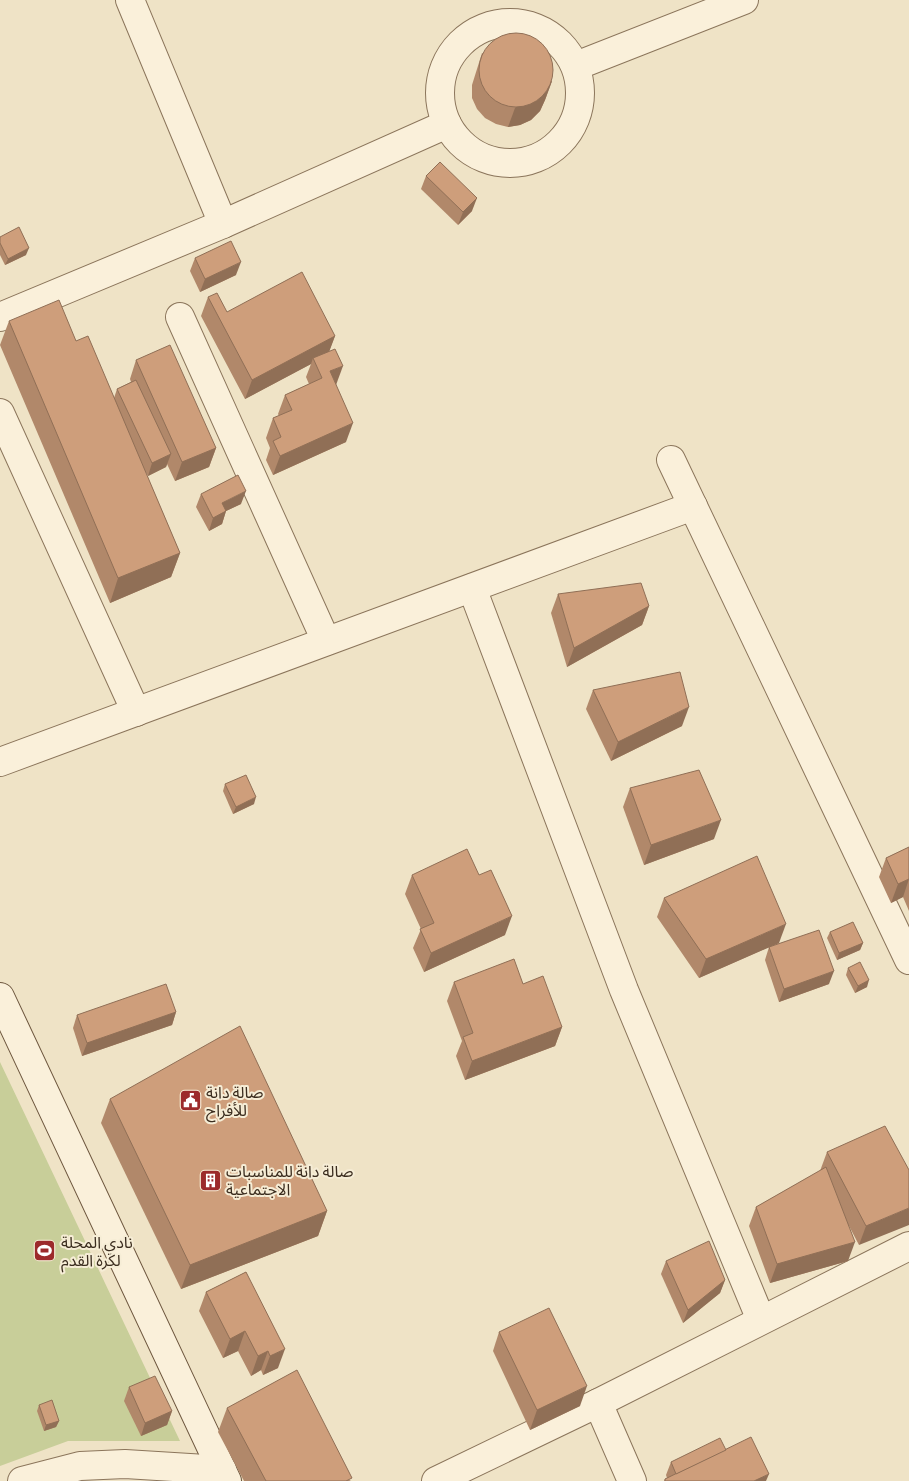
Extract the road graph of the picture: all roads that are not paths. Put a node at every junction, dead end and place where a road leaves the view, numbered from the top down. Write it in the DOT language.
graph roads {
  1 [pos="130,0"];
  2 [pos="744,0"];
  3 [pos="576,66"];
  4 [pos="447,124"];
  5 [pos="223,224"];
  6 [pos="0,317"];
  7 [pos="180,317"];
  8 [pos="0,413"];
  9 [pos="671,460"];
  10 [pos="693,506"];
  11 [pos="472,588"];
  12 [pos="326,641"];
  13 [pos="136,712"];
  14 [pos="0,762"];
  15 [pos="909,960"];
  16 [pos="0,998"];
  17 [pos="909,1246"];
  18 [pos="761,1320"];
  19 [pos="598,1403"];
  20 [pos="224,1476"];
  21 [pos="22,1481"];
  22 [pos="436,1481"];
  23 [pos="632,1481"];
  1 -- 5 [label="street"];
  2 -- 3 [label="street"];
  3 -- 4 [label="street"];
  3 -- 4 [label="street"];
  4 -- 5 [label="street"];
  5 -- 6 [label="street"];
  7 -- 12 [label="street"];
  8 -- 13 [label="street"];
  9 -- 10 [label="street"];
  10 -- 11 [label="street"];
  10 -- 15 [label="street"];
  11 -- 12 [label="street"];
  11 -- 18 [label="street"];
  12 -- 13 [label="street"];
  13 -- 14 [label="street"];
  16 -- 20 [label="street"];
  17 -- 18 [label="street"];
  18 -- 19 [label="street"];
  19 -- 22 [label="street"];
  19 -- 23 [label="street"];
  20 -- 21 [label="street"];
}
